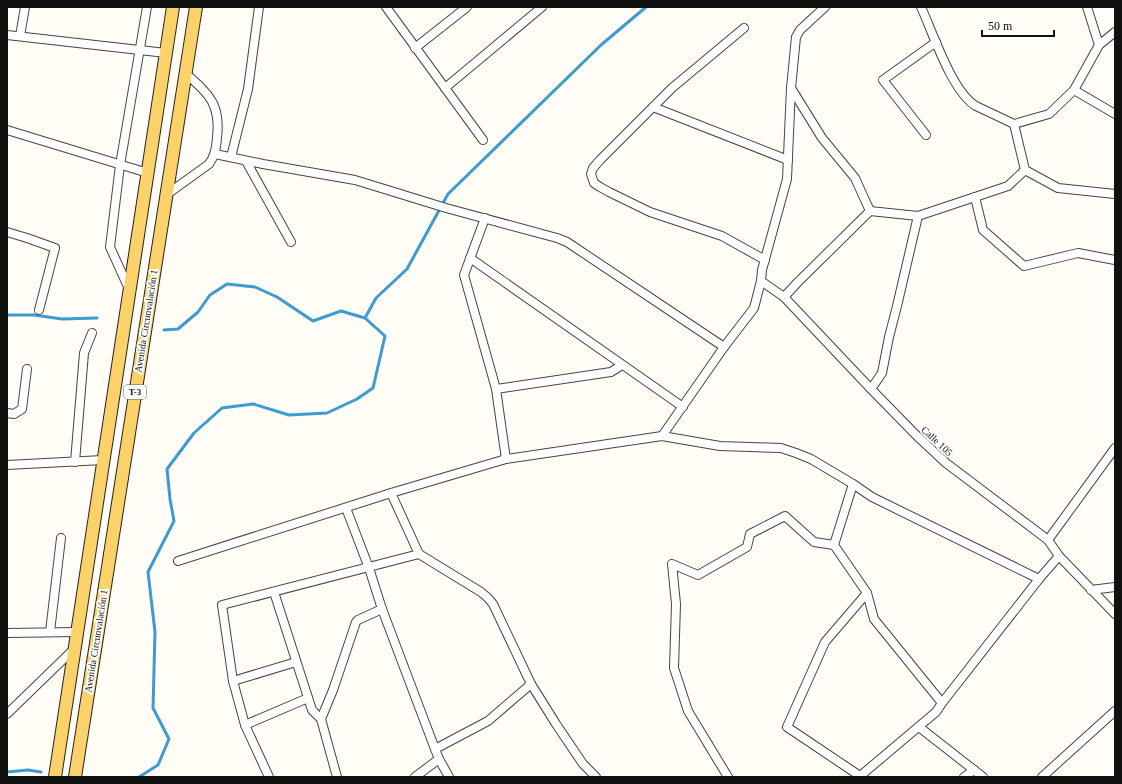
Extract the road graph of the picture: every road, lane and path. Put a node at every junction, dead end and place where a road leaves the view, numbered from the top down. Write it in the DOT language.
graph roads {
  1 [pos="25,7"];
  2 [pos="147,7"];
  3 [pos="173,7"];
  4 [pos="196,7"];
  5 [pos="259,7"];
  6 [pos="386,7"];
  7 [pos="467,7"];
  8 [pos="542,7"];
  9 [pos="824,7"];
  10 [pos="921,7"];
  11 [pos="1087,7"];
  12 [pos="744,28"];
  13 [pos="1115,32"];
  14 [pos="7,35"];
  15 [pos="20,36"];
  16 [pos="936,42"];
  17 [pos="1098,45"];
  18 [pos="415,48"];
  19 [pos="139,50"];
  20 [pos="166,54"];
  21 [pos="185,73"];
  22 [pos="444,88"];
  23 [pos="791,88"];
  24 [pos="1074,90"];
  25 [pos="653,107"];
  26 [pos="1115,114"];
  27 [pos="1014,124"];
  28 [pos="7,130"];
  29 [pos="926,135"];
  30 [pos="483,140"];
  31 [pos="215,154"];
  32 [pos="231,157"];
  33 [pos="788,160"];
  34 [pos="246,161"];
  35 [pos="120,165"];
  36 [pos="1025,170"];
  37 [pos="148,173"];
  38 [pos="1115,194"];
  39 [pos="166,195"];
  40 [pos="975,197"];
  41 [pos="870,211"];
  42 [pos="918,216"];
  43 [pos="484,218"];
  44 [pos="7,232"];
  45 [pos="291,242"];
  46 [pos="470,258"];
  47 [pos="765,260"];
  48 [pos="1115,260"];
  49 [pos="761,281"];
  50 [pos="130,289"];
  51 [pos="784,297"];
  52 [pos="39,310"];
  53 [pos="92,333"];
  54 [pos="724,347"];
  55 [pos="622,364"];
  56 [pos="27,369"];
  57 [pos="496,389"];
  58 [pos="871,389"];
  59 [pos="683,407"];
  60 [pos="7,413"];
  61 [pos="662,436"];
  62 [pos="1115,448"];
  63 [pos="506,459"];
  64 [pos="104,460"];
  65 [pos="75,462"];
  66 [pos="7,465"];
  67 [pos="853,484"];
  68 [pos="391,493"];
  69 [pos="346,508"];
  70 [pos="61,538"];
  71 [pos="1048,540"];
  72 [pos="834,545"];
  73 [pos="419,554"];
  74 [pos="1059,556"];
  75 [pos="178,561"];
  76 [pos="369,568"];
  77 [pos="1039,579"];
  78 [pos="1115,586"];
  79 [pos="1091,590"];
  80 [pos="274,592"];
  81 [pos="867,593"];
  82 [pos="382,609"];
  83 [pos="1115,614"];
  84 [pos="50,632"];
  85 [pos="77,632"];
  86 [pos="7,633"];
  87 [pos="75,648"];
  88 [pos="296,662"];
  89 [pos="233,681"];
  90 [pos="531,684"];
  91 [pos="308,698"];
  92 [pos="942,704"];
  93 [pos="1115,711"];
  94 [pos="7,714"];
  95 [pos="321,719"];
  96 [pos="246,725"];
  97 [pos="918,727"];
  98 [pos="435,749"];
  99 [pos="439,759"];
  100 [pos="974,770"];
  101 [pos="1045,774"];
  102 [pos="860,776"];
  103 [pos="55,777"];
  104 [pos="75,777"];
  105 [pos="269,777"];
  106 [pos="337,777"];
  107 [pos="415,777"];
  108 [pos="449,777"];
  109 [pos="596,777"];
  110 [pos="728,777"];
  111 [pos="964,777"];
  112 [pos="983,777"];
  113 [pos="1056,777"];
  1 -- 15 [label="street"];
  2 -- 19 [label="street"];
  3 -- 20 [label="main road, Avenida Circunvalación 1 / T-3"];
  4 -- 21 [label="main road, Avenida Circunvalación 1 / T-3"];
  5 -- 32 [label="street"];
  6 -- 18 [label="street"];
  7 -- 18 [label="street"];
  8 -- 22 [label="street"];
  9 -- 23 [label="street"];
  10 -- 16 [label="street"];
  11 -- 17 [label="street"];
  12 -- 25 [label="street"];
  13 -- 17 [label="street"];
  14 -- 15 [label="street"];
  15 -- 19 [label="street"];
  16 -- 27 [label="street"];
  16 -- 29 [label="street"];
  17 -- 24 [label="street"];
  18 -- 22 [label="street"];
  19 -- 20 [label="street"];
  19 -- 35 [label="street"];
  20 -- 37 [label="main road, Avenida Circunvalación 1 / T-3"];
  21 -- 31 [label="street"];
  21 -- 39 [label="main road, Avenida Circunvalación 1 / T-3"];
  22 -- 30 [label="street"];
  23 -- 33 [label="street"];
  23 -- 41 [label="street"];
  24 -- 26 [label="street"];
  24 -- 27 [label="street"];
  25 -- 33 [label="street"];
  25 -- 47 [label="street"];
  27 -- 36 [label="street"];
  28 -- 35 [label="street"];
  31 -- 32 [label="street"];
  31 -- 39 [label="street"];
  32 -- 34 [label="street"];
  33 -- 47 [label="street"];
  34 -- 43 [label="street"];
  34 -- 45 [label="street"];
  35 -- 37 [label="street"];
  35 -- 50 [label="street"];
  36 -- 38 [label="street"];
  36 -- 40 [label="street"];
  37 -- 50 [label="main road, Avenida Circunvalación 1 / T-3"];
  39 -- 104 [label="main road, Avenida Circunvalación 1 / T-3"];
  40 -- 42 [label="street"];
  40 -- 48 [label="street"];
  41 -- 42 [label="street"];
  41 -- 51 [label="street"];
  42 -- 58 [label="street"];
  43 -- 46 [label="street"];
  43 -- 54 [label="street"];
  44 -- 52 [label="street"];
  46 -- 55 [label="street"];
  46 -- 57 [label="street"];
  47 -- 49 [label="street"];
  49 -- 51 [label="street, Calle 105"];
  49 -- 54 [label="street"];
  50 -- 64 [label="main road, Avenida Circunvalación 1 / T-3"];
  51 -- 58 [label="street, Calle 105"];
  53 -- 65 [label="street"];
  54 -- 59 [label="street"];
  55 -- 57 [label="street"];
  55 -- 59 [label="street"];
  56 -- 60 [label="street"];
  57 -- 63 [label="street"];
  58 -- 71 [label="street, Calle 105"];
  59 -- 61 [label="street"];
  61 -- 63 [label="street"];
  61 -- 67 [label="street"];
  62 -- 71 [label="street"];
  63 -- 68 [label="street"];
  64 -- 65 [label="street"];
  64 -- 85 [label="main road, Avenida Circunvalación 1 / T-3"];
  65 -- 66 [label="street"];
  67 -- 72 [label="street"];
  67 -- 77 [label="street"];
  68 -- 69 [label="street"];
  68 -- 73 [label="street"];
  69 -- 75 [label="street"];
  69 -- 76 [label="street"];
  70 -- 84 [label="street"];
  71 -- 74 [label="street, Calle 105"];
  72 -- 81 [label="street"];
  72 -- 110 [label="street"];
  73 -- 76 [label="street"];
  73 -- 90 [label="street"];
  74 -- 77 [label="street"];
  74 -- 79 [label="street, Calle 105"];
  76 -- 80 [label="street"];
  76 -- 82 [label="street"];
  77 -- 92 [label="street"];
  78 -- 79 [label="street"];
  79 -- 83 [label="street, Calle 105"];
  80 -- 88 [label="street"];
  80 -- 89 [label="street"];
  81 -- 92 [label="street"];
  81 -- 102 [label="street"];
  82 -- 95 [label="street"];
  82 -- 98 [label="street"];
  84 -- 85 [label="street"];
  84 -- 86 [label="street"];
  85 -- 87 [label="main road, Avenida Circunvalación 1 / T-3"];
  87 -- 94 [label="street"];
  87 -- 103 [label="main road, Avenida Circunvalación 1 / T-3"];
  88 -- 89 [label="street"];
  88 -- 91 [label="street"];
  89 -- 96 [label="street"];
  90 -- 98 [label="street"];
  90 -- 109 [label="street"];
  91 -- 95 [label="street"];
  91 -- 96 [label="street"];
  92 -- 97 [label="street"];
  93 -- 101 [label="street"];
  95 -- 106 [label="street"];
  96 -- 105 [label="street"];
  97 -- 100 [label="street"];
  97 -- 102 [label="street"];
  98 -- 99 [label="street"];
  99 -- 107 [label="street"];
  99 -- 108 [label="street"];
  100 -- 111 [label="street"];
  100 -- 112 [label="street"];
  101 -- 113 [label="street"];
}
